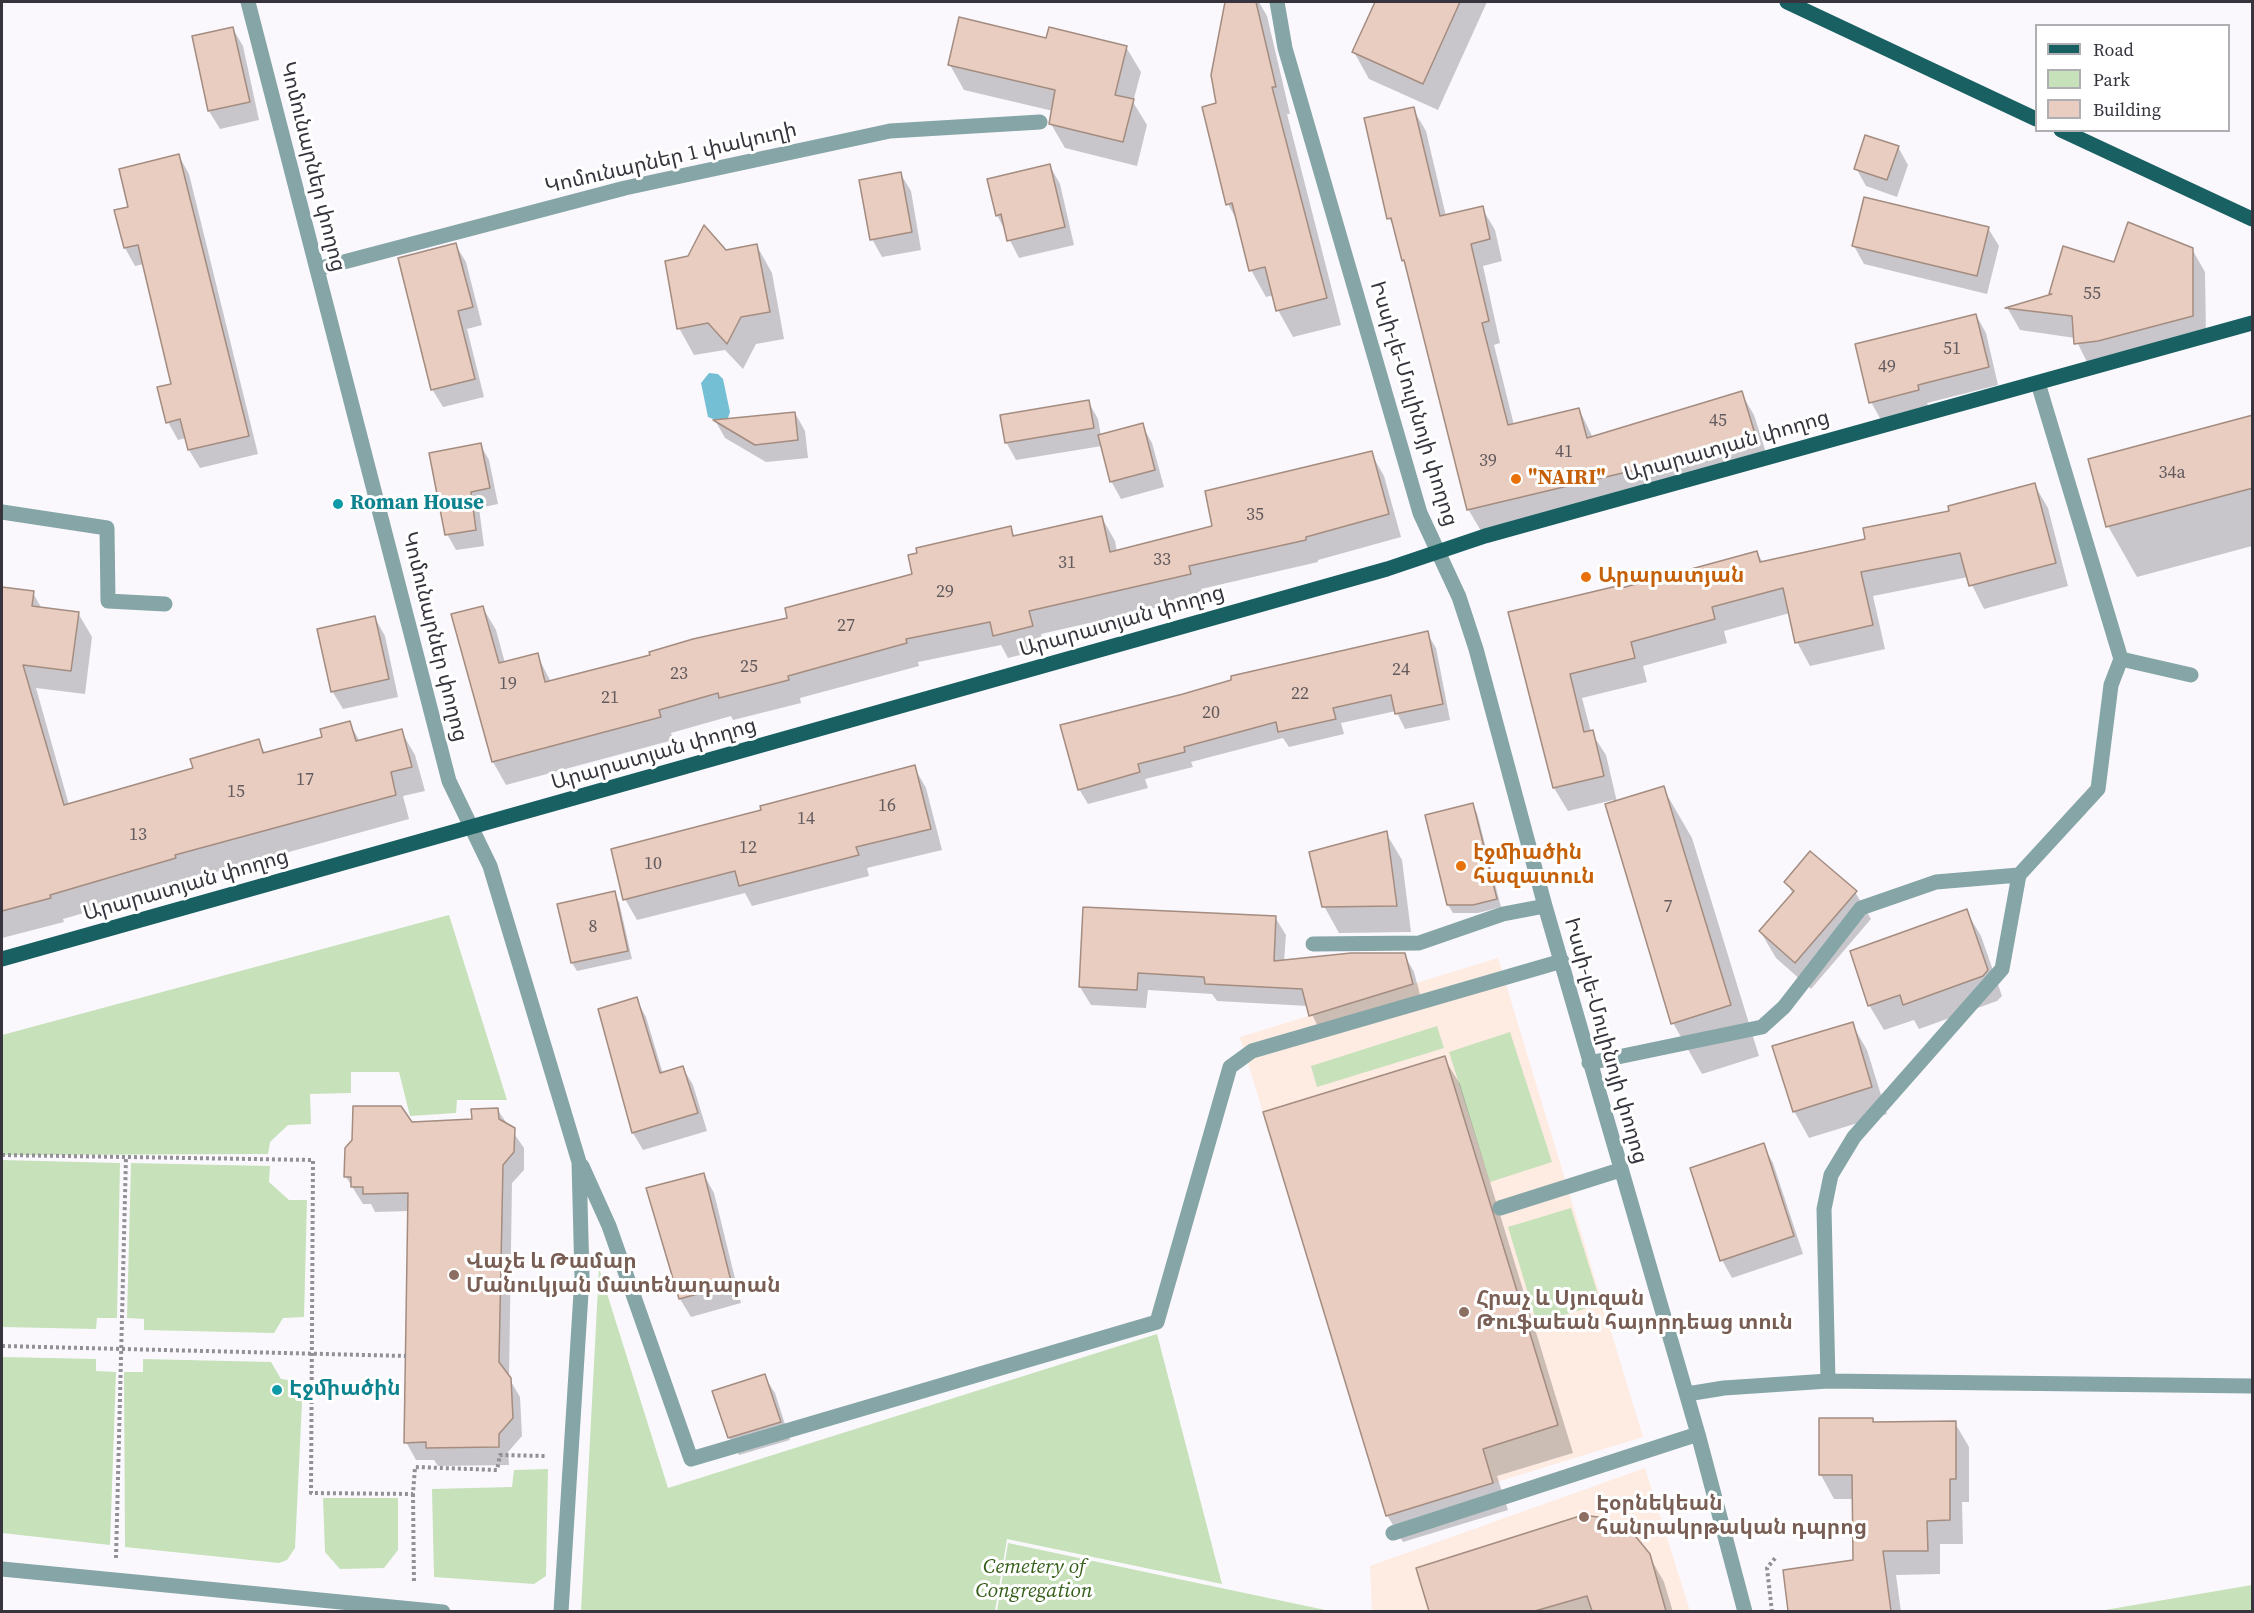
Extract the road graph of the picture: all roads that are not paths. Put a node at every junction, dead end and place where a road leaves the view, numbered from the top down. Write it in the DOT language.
graph roads {
  1 [pos="248,2"];
  2 [pos="1277,2"];
  3 [pos="1787,2"];
  4 [pos="2035,118"];
  5 [pos="1040,122"];
  6 [pos="2065,132"];
  7 [pos="2253,219"];
  8 [pos="317,269"];
  9 [pos="2253,323"];
  10 [pos="2038,383"];
  11 [pos="2,512"];
  12 [pos="1438,552"];
  13 [pos="165,604"];
  14 [pos="2121,658"];
  15 [pos="2191,675"];
  16 [pos="472,828"];
  17 [pos="2019,875"];
  18 [pos="1545,906"];
  19 [pos="1313,944"];
  20 [pos="2,959"];
  21 [pos="1562,961"];
  22 [pos="1589,1064"];
  23 [pos="579,1162"];
  24 [pos="1620,1170"];
  25 [pos="1500,1208"];
  26 [pos="1828,1381"];
  27 [pos="2253,1386"];
  28 [pos="1687,1394"];
  29 [pos="1698,1434"];
  30 [pos="1393,1533"];
  31 [pos="2,1569"];
  32 [pos="443,1611"];
  33 [pos="561,1611"];
  34 [pos="1746,1611"];
  1 -- 8 [label="street, Կոմունարներ փողոց"];
  2 -- 12 [label="street, Իսսի-լե-Մուլինոյի փողոց"];
  3 -- 4 [label="main road"];
  5 -- 8 [label="street, Կոմունարներ 1 փակուղի"];
  6 -- 7 [label="main road"];
  8 -- 16 [label="street, Կոմունարներ փողոց"];
  9 -- 10 [label="main road, Արարատյան փողոց"];
  10 -- 12 [label="main road, Արարատյան փողոց"];
  10 -- 14 [label="street"];
  11 -- 13 [label="street"];
  12 -- 16 [label="main road, Արարատյան փողոց"];
  12 -- 18 [label="street, Իսսի-լե-Մուլինոյի փողոց"];
  14 -- 15 [label="street"];
  14 -- 17 [label="street"];
  16 -- 20 [label="main road, Արարատյան փողոց"];
  16 -- 23 [label="street, Կոմունարներ փողոց"];
  17 -- 22 [label="street"];
  17 -- 26 [label="street"];
  18 -- 19 [label="street"];
  18 -- 21 [label="street, Իսսի-լե-Մուլինոյի փողոց"];
  21 -- 22 [label="street, Իսսի-լե-Մուլինոյի փողոց"];
  21 -- 23 [label="street"];
  22 -- 24 [label="street, Իսսի-լե-Մուլինոյի փողոց"];
  23 -- 33 [label="street, Կոմունարներ փողոց"];
  24 -- 25 [label="street"];
  24 -- 28 [label="street, Իսսի-լե-Մուլինոյի փողոց"];
  26 -- 27 [label="street"];
  26 -- 28 [label="street"];
  28 -- 29 [label="street, Իսսի-լե-Մուլինոյի փողոց"];
  29 -- 30 [label="street"];
  29 -- 34 [label="street, Իսսի-լե-Մուլինոյի փողոց"];
  31 -- 32 [label="street"];
}
